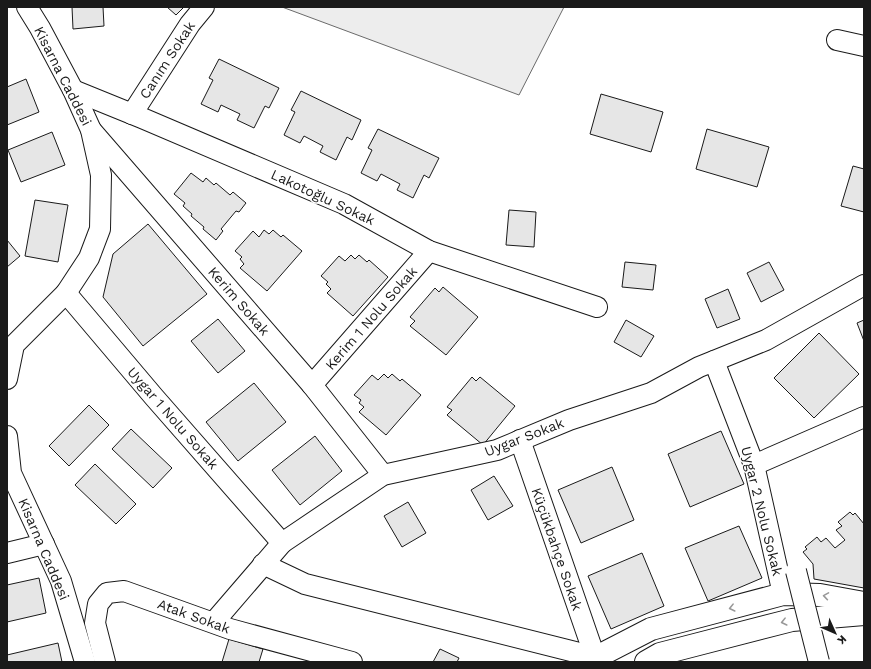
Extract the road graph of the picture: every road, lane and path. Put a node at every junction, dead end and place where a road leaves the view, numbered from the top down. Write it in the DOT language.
graph roads {
  1 [pos="27,7"];
  2 [pos="204,7"];
  3 [pos="837,40"];
  4 [pos="864,46"];
  5 [pos="73,90"];
  6 [pos="132,114"];
  7 [pos="91,130"];
  8 [pos="429,251"];
  9 [pos="864,285"];
  10 [pos="66,293"];
  11 [pos="597,307"];
  12 [pos="10,339"];
  13 [pos="714,361"];
  14 [pos="7,379"];
  15 [pos="312,385"];
  16 [pos="864,417"];
  17 [pos="7,436"];
  18 [pos="520,440"];
  19 [pos="754,465"];
  20 [pos="383,475"];
  21 [pos="282,543"];
  22 [pos="44,544"];
  23 [pos="7,553"];
  24 [pos="263,564"];
  25 [pos="786,580"];
  26 [pos="864,603"];
  27 [pos="864,614"];
  28 [pos="214,622"];
  29 [pos="591,660"];
  30 [pos="85,662"];
  31 [pos="105,662"];
  32 [pos="352,662"];
  33 [pos="646,662"];
  34 [pos="819,662"];
  1 -- 5 [label="street, Kisarna Caddesi"];
  2 -- 6 [label="street, Canım Sokak"];
  3 -- 4 [label="street"];
  5 -- 6 [label="street, Lakotoğlu Sokak"];
  5 -- 7 [label="street, Kisarna Caddesi"];
  6 -- 8 [label="street, Lakotoğlu Sokak"];
  7 -- 10 [label="street, Kisarna Caddesi"];
  7 -- 15 [label="street, Kerim Sokak"];
  8 -- 11 [label="street, Lakotoğlu Sokak"];
  8 -- 15 [label="street, Kerim 1 Nolu Sokak"];
  9 -- 13 [label="street, Uygar Sokak"];
  10 -- 12 [label="street, Kisarna Caddesi"];
  10 -- 21 [label="street, Uygar 1 Nolu Sokak"];
  12 -- 14 [label="street, Kisarna Caddesi"];
  13 -- 18 [label="street, Uygar Sokak"];
  13 -- 19 [label="street, Uygar 2 Nolu Sokak"];
  15 -- 20 [label="street, Kerim Sokak"];
  16 -- 19 [label="street"];
  17 -- 22 [label="street, Kisarna Caddesi"];
  18 -- 20 [label="street, Uygar Sokak"];
  18 -- 29 [label="street, Küçükbahçe Sokak"];
  19 -- 25 [label="street, Uygar 2 Nolu Sokak"];
  20 -- 21 [label="street, Uygar Sokak"];
  21 -- 24 [label="street, Uygar Sokak"];
  22 -- 23 [label="street"];
  22 -- 30 [label="street, Kisarna Caddesi"];
  24 -- 28 [label="street, Uygar Sokak"];
  24 -- 29 [label="street"];
  26 -- 25 [label="main road, one-way"];
  25 -- 29 [label="main road, one-way"];
  25 -- 34 [label="street, Uygar 2 Nolu Sokak, bridge"];
  27 -- 33 [label="main road, one-way"];
  28 -- 31 [label="street, Atak Sokak"];
  28 -- 32 [label="street, Atak Sokak"];
}
